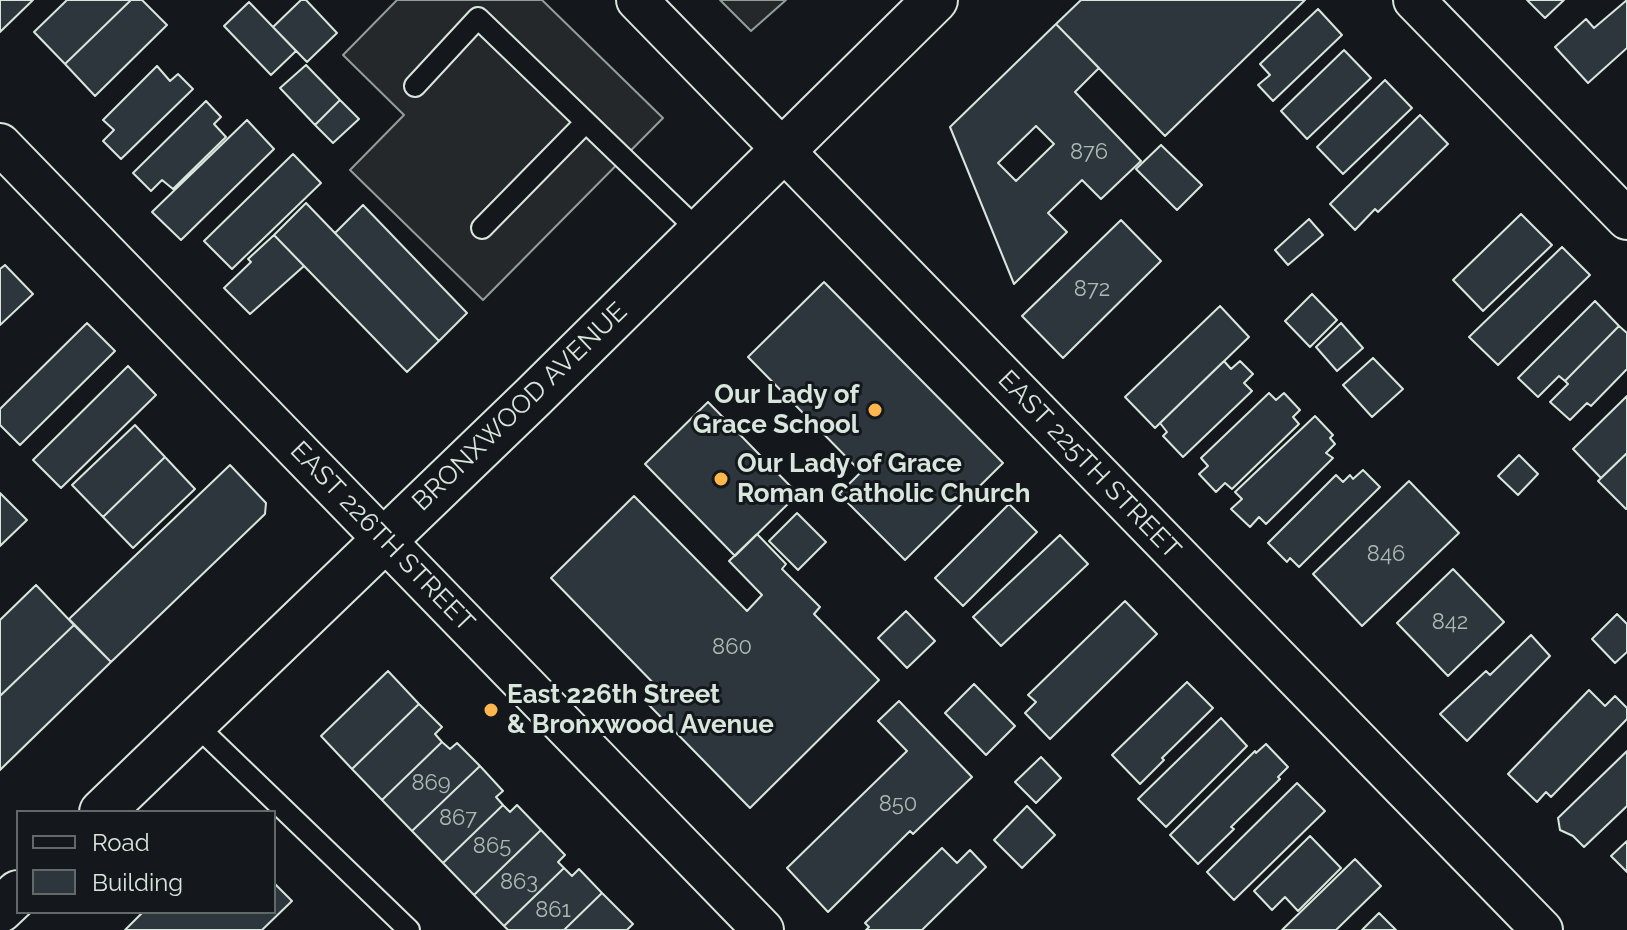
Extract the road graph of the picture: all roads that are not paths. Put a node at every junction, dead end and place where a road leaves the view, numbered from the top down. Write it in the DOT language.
graph roads {
  1 [pos="637,0"];
  2 [pos="935,0"];
  3 [pos="1414,0"];
  4 [pos="415,86"];
  5 [pos="586,122"];
  6 [pos="0,144"];
  7 [pos="782,149"];
  8 [pos="1627,219"];
  9 [pos="482,228"];
  10 [pos="699,231"];
  11 [pos="383,540"];
  12 [pos="194,723"];
  13 [pos="104,810"];
  14 [pos="16,895"];
  15 [pos="0,910"];
  16 [pos="409,930"];
  17 [pos="763,930"];
  18 [pos="1542,930"];
  1 -- 7 [label="street, EAST 225TH STREET"];
  2 -- 7 [label="street, BRONXWOOD AVENUE"];
  3 -- 8 [label="street"];
  4 -- 5 [label="lane"];
  5 -- 9 [label="lane"];
  5 -- 10 [label="lane"];
  6 -- 11 [label="street, EAST 226TH STREET"];
  7 -- 10 [label="street, BRONXWOOD AVENUE"];
  7 -- 18 [label="street, EAST 225TH STREET"];
  10 -- 11 [label="street, BRONXWOOD AVENUE"];
  11 -- 12 [label="street, BRONXWOOD AVENUE"];
  11 -- 17 [label="street, EAST 226TH STREET"];
  12 -- 13 [label="street, BRONXWOOD AVENUE"];
  12 -- 16 [label="lane"];
  14 -- 15 [label="street"];
}
